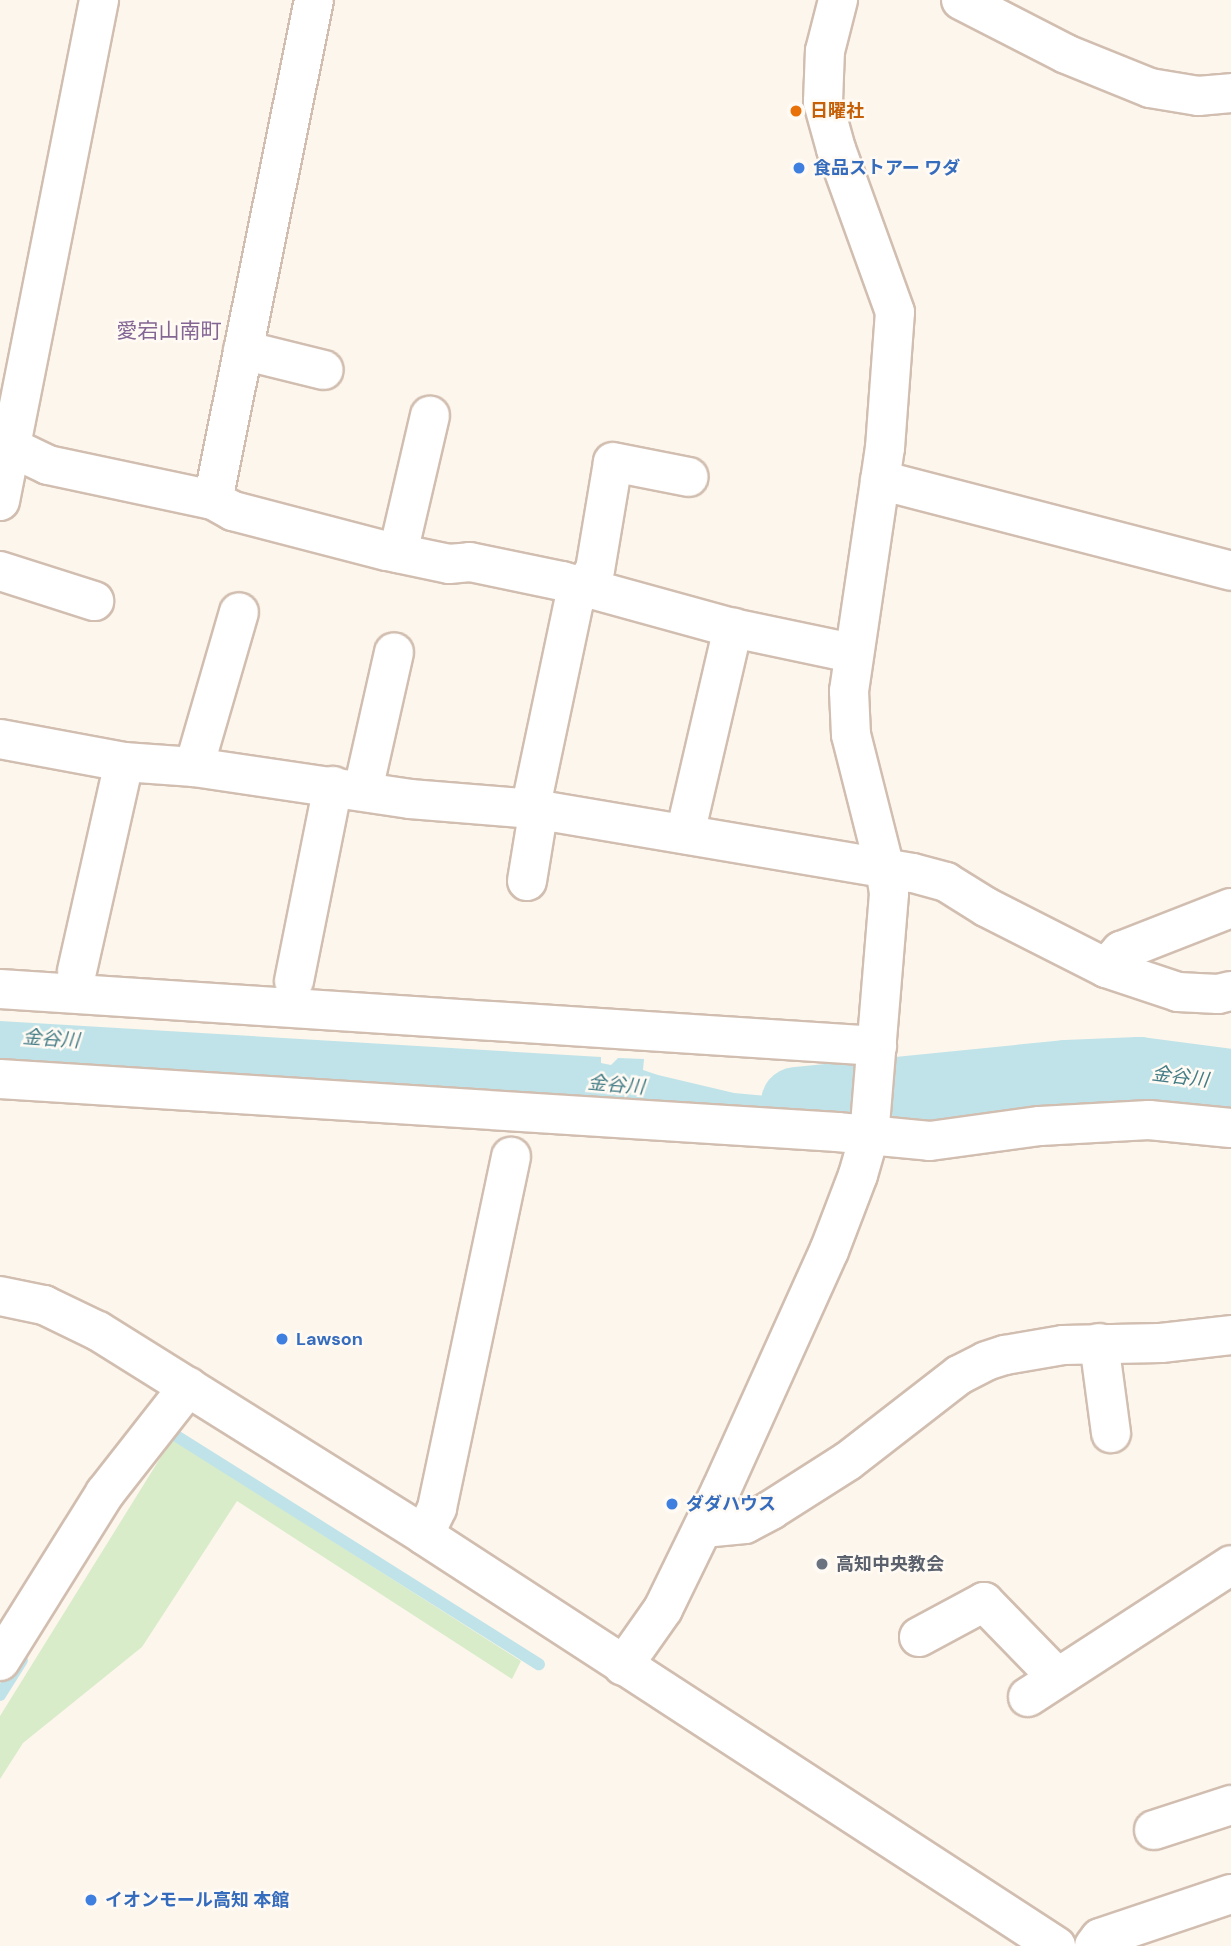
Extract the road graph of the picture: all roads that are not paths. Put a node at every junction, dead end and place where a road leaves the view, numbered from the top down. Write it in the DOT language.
graph roads {
  1 [pos="99,0"];
  2 [pos="314,0"];
  3 [pos="838,0"];
  4 [pos="961,0"];
  5 [pos="1231,93"];
  6 [pos="243,350"];
  7 [pos="324,370"];
  8 [pos="430,416"];
  9 [pos="6,445"];
  10 [pos="689,477"];
  11 [pos="880,480"];
  12 [pos="213,500"];
  13 [pos="0,501"];
  14 [pos="398,553"];
  15 [pos="0,571"];
  16 [pos="1231,571"];
  17 [pos="586,588"];
  18 [pos="94,601"];
  19 [pos="239,612"];
  20 [pos="733,628"];
  21 [pos="394,652"];
  22 [pos="852,653"];
  23 [pos="0,739"];
  24 [pos="124,762"];
  25 [pos="194,767"];
  26 [pos="348,788"];
  27 [pos="534,809"];
  28 [pos="685,834"];
  29 [pos="886,869"];
  30 [pos="527,881"];
  31 [pos="1231,908"];
  32 [pos="1106,968"];
  33 [pos="77,971"];
  34 [pos="294,981"];
  35 [pos="0,989"];
  36 [pos="1231,991"];
  37 [pos="877,1052"];
  38 [pos="0,1079"];
  39 [pos="870,1127"];
  40 [pos="1231,1128"];
  41 [pos="511,1157"];
  42 [pos="0,1296"];
  43 [pos="1231,1335"];
  44 [pos="1099,1343"];
  45 [pos="188,1387"];
  46 [pos="1111,1433"];
  47 [pos="703,1528"];
  48 [pos="424,1535"];
  49 [pos="1231,1565"];
  50 [pos="919,1637"];
  51 [pos="0,1661"];
  52 [pos="623,1666"];
  53 [pos="1231,1805"];
  54 [pos="1154,1830"];
  55 [pos="1231,1894"];
  56 [pos="1056,1946"];
  57 [pos="1094,1946"];
  1 -- 9 [label="street"];
  2 -- 6 [label="street"];
  3 -- 11 [label="street"];
  4 -- 5 [label="street"];
  6 -- 7 [label="street"];
  6 -- 12 [label="street"];
  8 -- 14 [label="street"];
  9 -- 12 [label="street"];
  9 -- 13 [label="street"];
  10 -- 17 [label="street"];
  11 -- 16 [label="street"];
  11 -- 22 [label="street"];
  12 -- 14 [label="street"];
  14 -- 17 [label="street"];
  15 -- 18 [label="street"];
  17 -- 20 [label="street"];
  17 -- 27 [label="street"];
  19 -- 25 [label="street"];
  20 -- 22 [label="street"];
  20 -- 28 [label="street"];
  21 -- 26 [label="street"];
  22 -- 29 [label="street"];
  23 -- 24 [label="street"];
  24 -- 25 [label="street"];
  24 -- 33 [label="street"];
  25 -- 26 [label="street"];
  26 -- 27 [label="street"];
  26 -- 34 [label="street"];
  27 -- 28 [label="street"];
  27 -- 30 [label="street"];
  28 -- 29 [label="street"];
  29 -- 32 [label="street"];
  29 -- 37 [label="street"];
  31 -- 32 [label="street"];
  32 -- 36 [label="street"];
  35 -- 37 [label="street"];
  37 -- 39 [label="street"];
  38 -- 39 [label="street"];
  39 -- 40 [label="street"];
  39 -- 47 [label="street"];
  41 -- 48 [label="street"];
  42 -- 45 [label="street"];
  43 -- 44 [label="street"];
  44 -- 46 [label="street"];
  44 -- 47 [label="street"];
  45 -- 48 [label="street"];
  45 -- 51 [label="street"];
  47 -- 52 [label="street"];
  48 -- 52 [label="street"];
  49 -- 50 [label="street"];
  52 -- 56 [label="street"];
  53 -- 54 [label="street"];
  55 -- 57 [label="street"];
}
